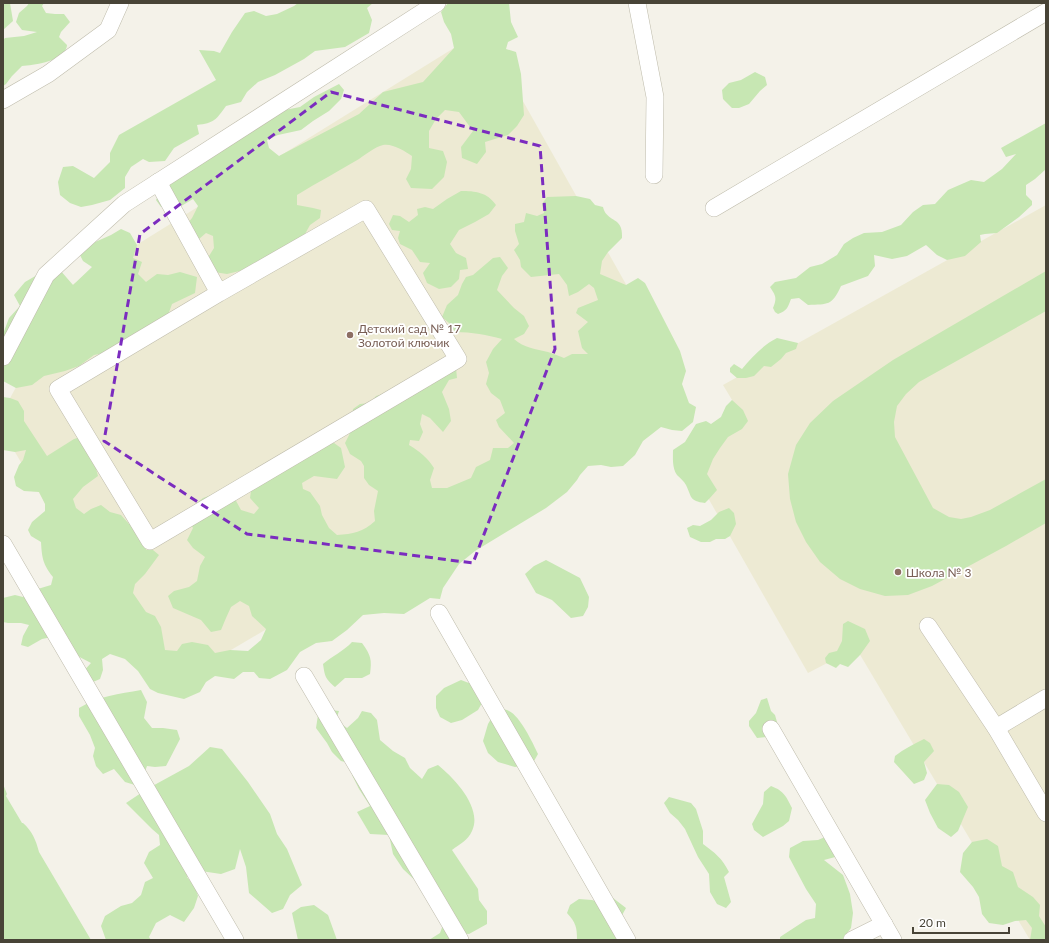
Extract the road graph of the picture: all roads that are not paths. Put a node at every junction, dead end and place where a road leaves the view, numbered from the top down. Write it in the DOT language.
graph roads {
  1 [pos="120,3"];
  2 [pos="437,3"];
  3 [pos="637,3"];
  4 [pos="1046,12"];
  5 [pos="3,100"];
  6 [pos="654,175"];
  7 [pos="158,182"];
  8 [pos="714,208"];
  9 [pos="219,293"];
  10 [pos="3,358"];
  11 [pos="3,544"];
  12 [pos="439,613"];
  13 [pos="928,626"];
  14 [pos="304,676"];
  15 [pos="1046,698"];
  16 [pos="996,728"];
  17 [pos="771,729"];
  18 [pos="1046,813"];
  19 [pos="884,924"];
  20 [pos="235,940"];
  21 [pos="460,940"];
  22 [pos="627,940"];
  23 [pos="852,940"];
  24 [pos="893,940"];
  1 -- 5 [label="lane"];
  2 -- 7 [label="lane"];
  3 -- 6 [label="lane"];
  4 -- 8 [label="lane"];
  7 -- 9 [label="lane"];
  7 -- 10 [label="lane"];
  9 -- 9 [label="lane"];
  11 -- 20 [label="lane"];
  12 -- 22 [label="lane"];
  13 -- 16 [label="lane"];
  14 -- 21 [label="lane"];
  15 -- 16 [label="lane"];
  16 -- 18 [label="lane"];
  17 -- 19 [label="lane"];
  19 -- 23 [label="lane"];
  19 -- 24 [label="lane"];
}
